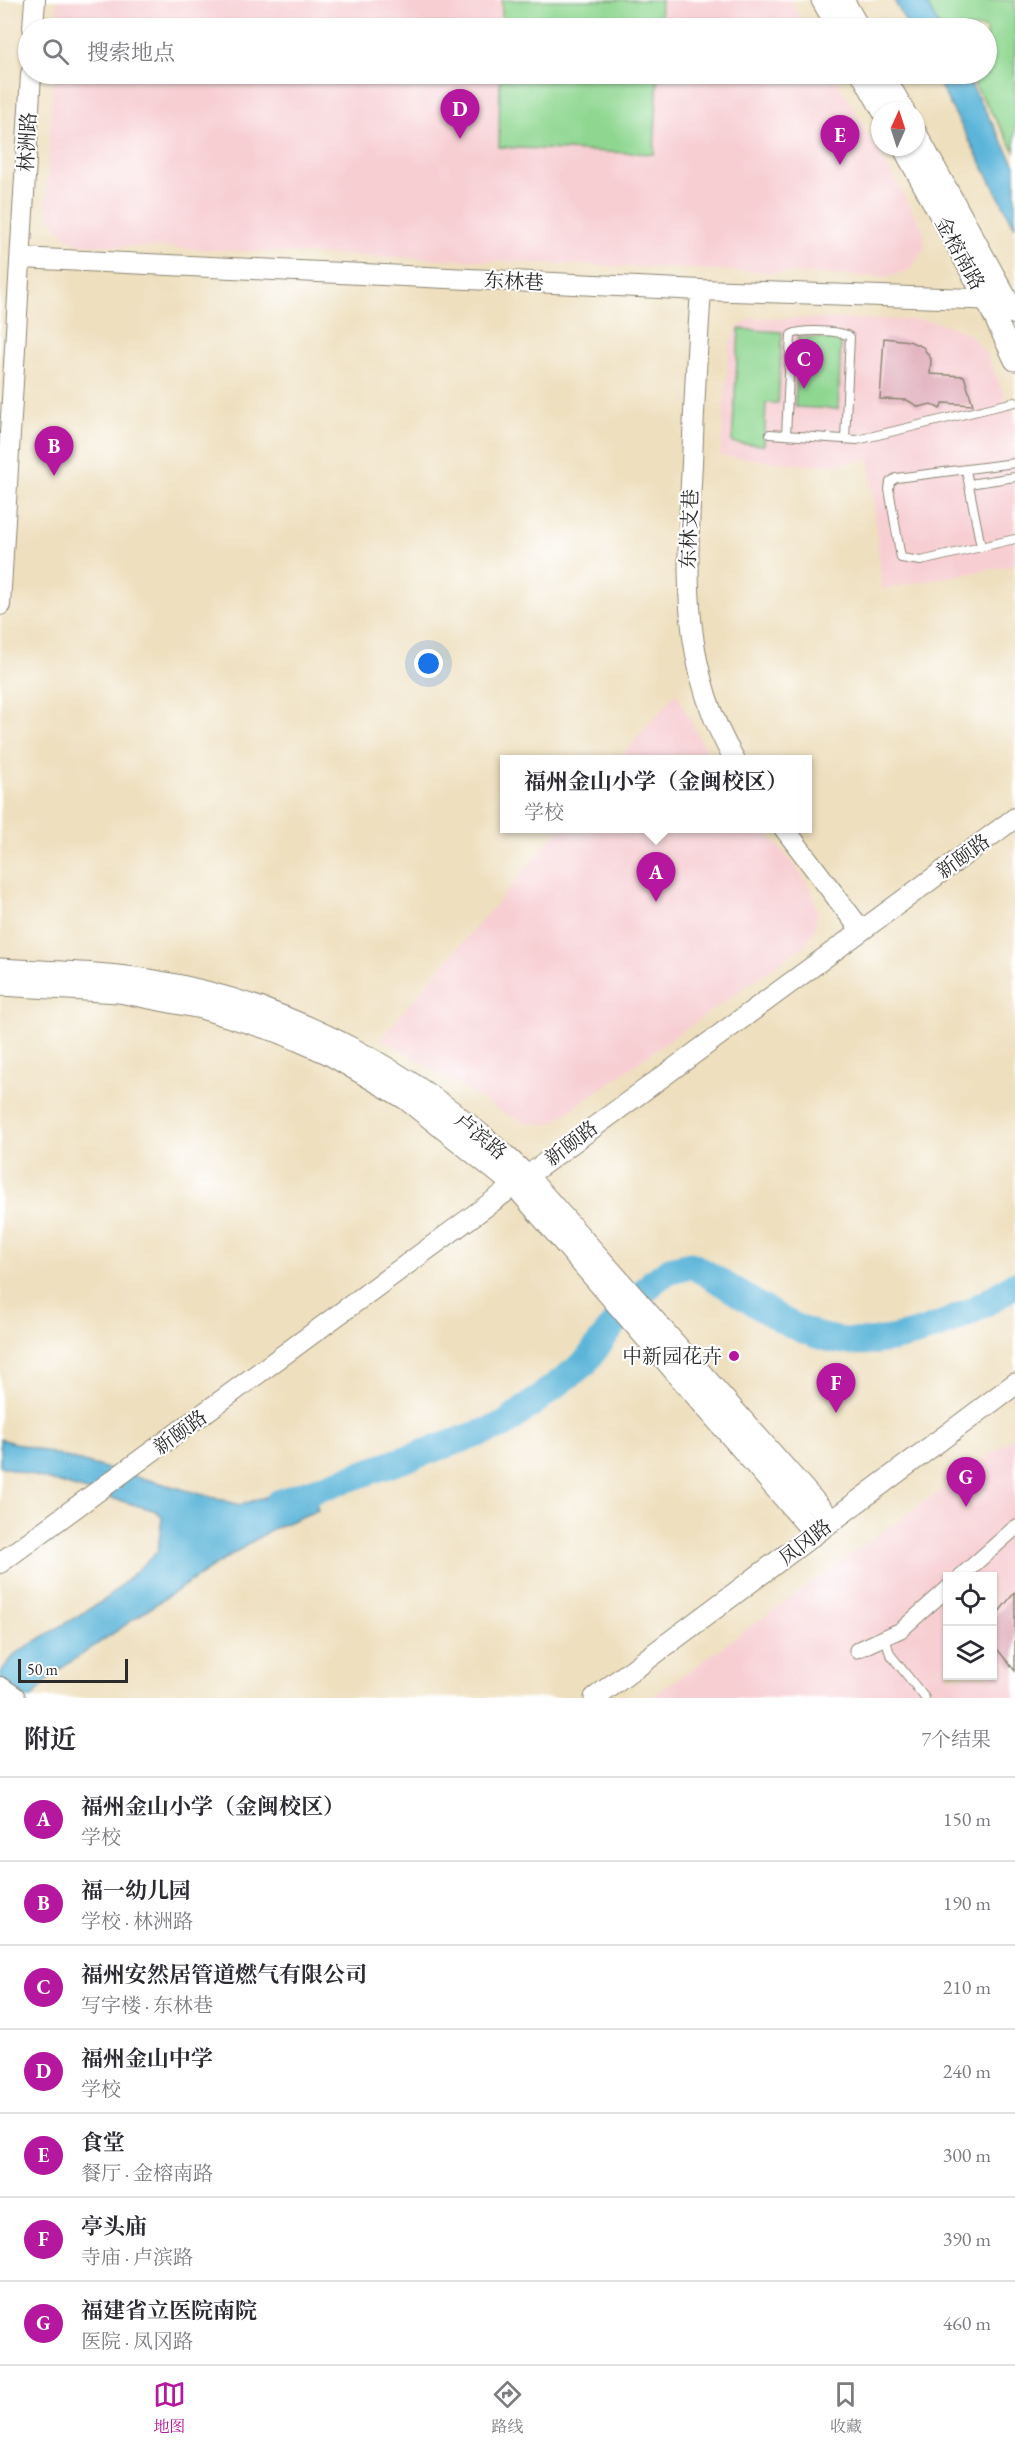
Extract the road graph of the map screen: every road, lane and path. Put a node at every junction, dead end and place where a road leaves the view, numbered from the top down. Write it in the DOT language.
graph roads {
  1 [pos="34,0"];
  2 [pos="822,0"];
  3 [pos="843,0"];
  4 [pos="33,18"];
  5 [pos="832,18"];
  6 [pos="853,18"];
  7 [pos="30,84"];
  8 [pos="868,84"];
  9 [pos="889,84"];
  10 [pos="878,102"];
  11 [pos="899,102"];
  12 [pos="925,149"];
  13 [pos="908,156"];
  14 [pos="21,258"];
  15 [pos="701,290"];
  16 [pos="986,299"];
  17 [pos="1013,305"];
  18 [pos="1015,360"];
  19 [pos="1015,402"];
  20 [pos="770,434"];
  21 [pos="786,435"];
  22 [pos="845,439"];
  23 [pos="1015,463"];
  24 [pos="966,470"];
  25 [pos="1015,477"];
  26 [pos="969,484"];
  27 [pos="1015,539"];
  28 [pos="981,547"];
  29 [pos="0,605"];
  30 [pos="733,755"];
  31 [pos="1015,818"];
  32 [pos="788,833"];
  33 [pos="861,930"];
  34 [pos="0,969"];
  35 [pos="0,985"];
  36 [pos="521,1181"];
  37 [pos="651,1331"];
  38 [pos="1015,1384"];
  39 [pos="832,1521"];
  40 [pos="1015,1528"];
  41 [pos="815,1534"];
  42 [pos="0,1563"];
  43 [pos="966,1572"];
  44 [pos="943,1592"];
  45 [pos="885,1637"];
  46 [pos="857,1650"];
  47 [pos="0,1689"];
  48 [pos="13,1698"];
  49 [pos="595,1698"];
  50 [pos="925,1698"];
  1 -- 4 [label="street"];
  2 -- 5 [label="main road"];
  3 -- 6 [label="main road"];
  7 -- 14 [label="street, 林洲路"];
  8 -- 10 [label="main road"];
  9 -- 11 [label="main road"];
  12 -- 17 [label="main road, 金榕南路"];
  13 -- 16 [label="main road, 金榕南路"];
  14 -- 15 [label="street, 东林巷"];
  14 -- 29 [label="street, 林洲路"];
  15 -- 16 [label="street, 东林巷"];
  15 -- 30 [label="street, 东林支巷"];
  16 -- 17 [label="street, 东林巷"];
  16 -- 18 [label="main road, 金榕南路"];
  19 -- 22 [label="lane"];
  20 -- 21 [label="lane"];
  21 -- 22 [label="lane"];
  21 -- 22 [label="lane"];
  23 -- 24 [label="lane"];
  24 -- 26 [label="lane"];
  24 -- 28 [label="lane"];
  25 -- 26 [label="lane"];
  26 -- 28 [label="lane"];
  27 -- 28 [label="lane"];
  31 -- 33 [label="street, 新颐路"];
  32 -- 33 [label="street"];
  33 -- 36 [label="street, 新颐路"];
  34 -- 36 [label="main road, 卢滨路"];
  35 -- 36 [label="main road"];
  36 -- 37 [label="main road, 卢滨路"];
  36 -- 42 [label="street, 新颐路"];
  37 -- 39 [label="main road, 卢滨路"];
  37 -- 41 [label="main road"];
  38 -- 39 [label="main road, 凤冈路"];
  39 -- 41 [label="main road, 凤冈路"];
  40 -- 43 [label="street"];
  41 -- 49 [label="main road, 凤冈路"];
  44 -- 45 [label="street"];
  45 -- 46 [label="street"];
  45 -- 50 [label="lane"];
  47 -- 48 [label="main road"];
}
